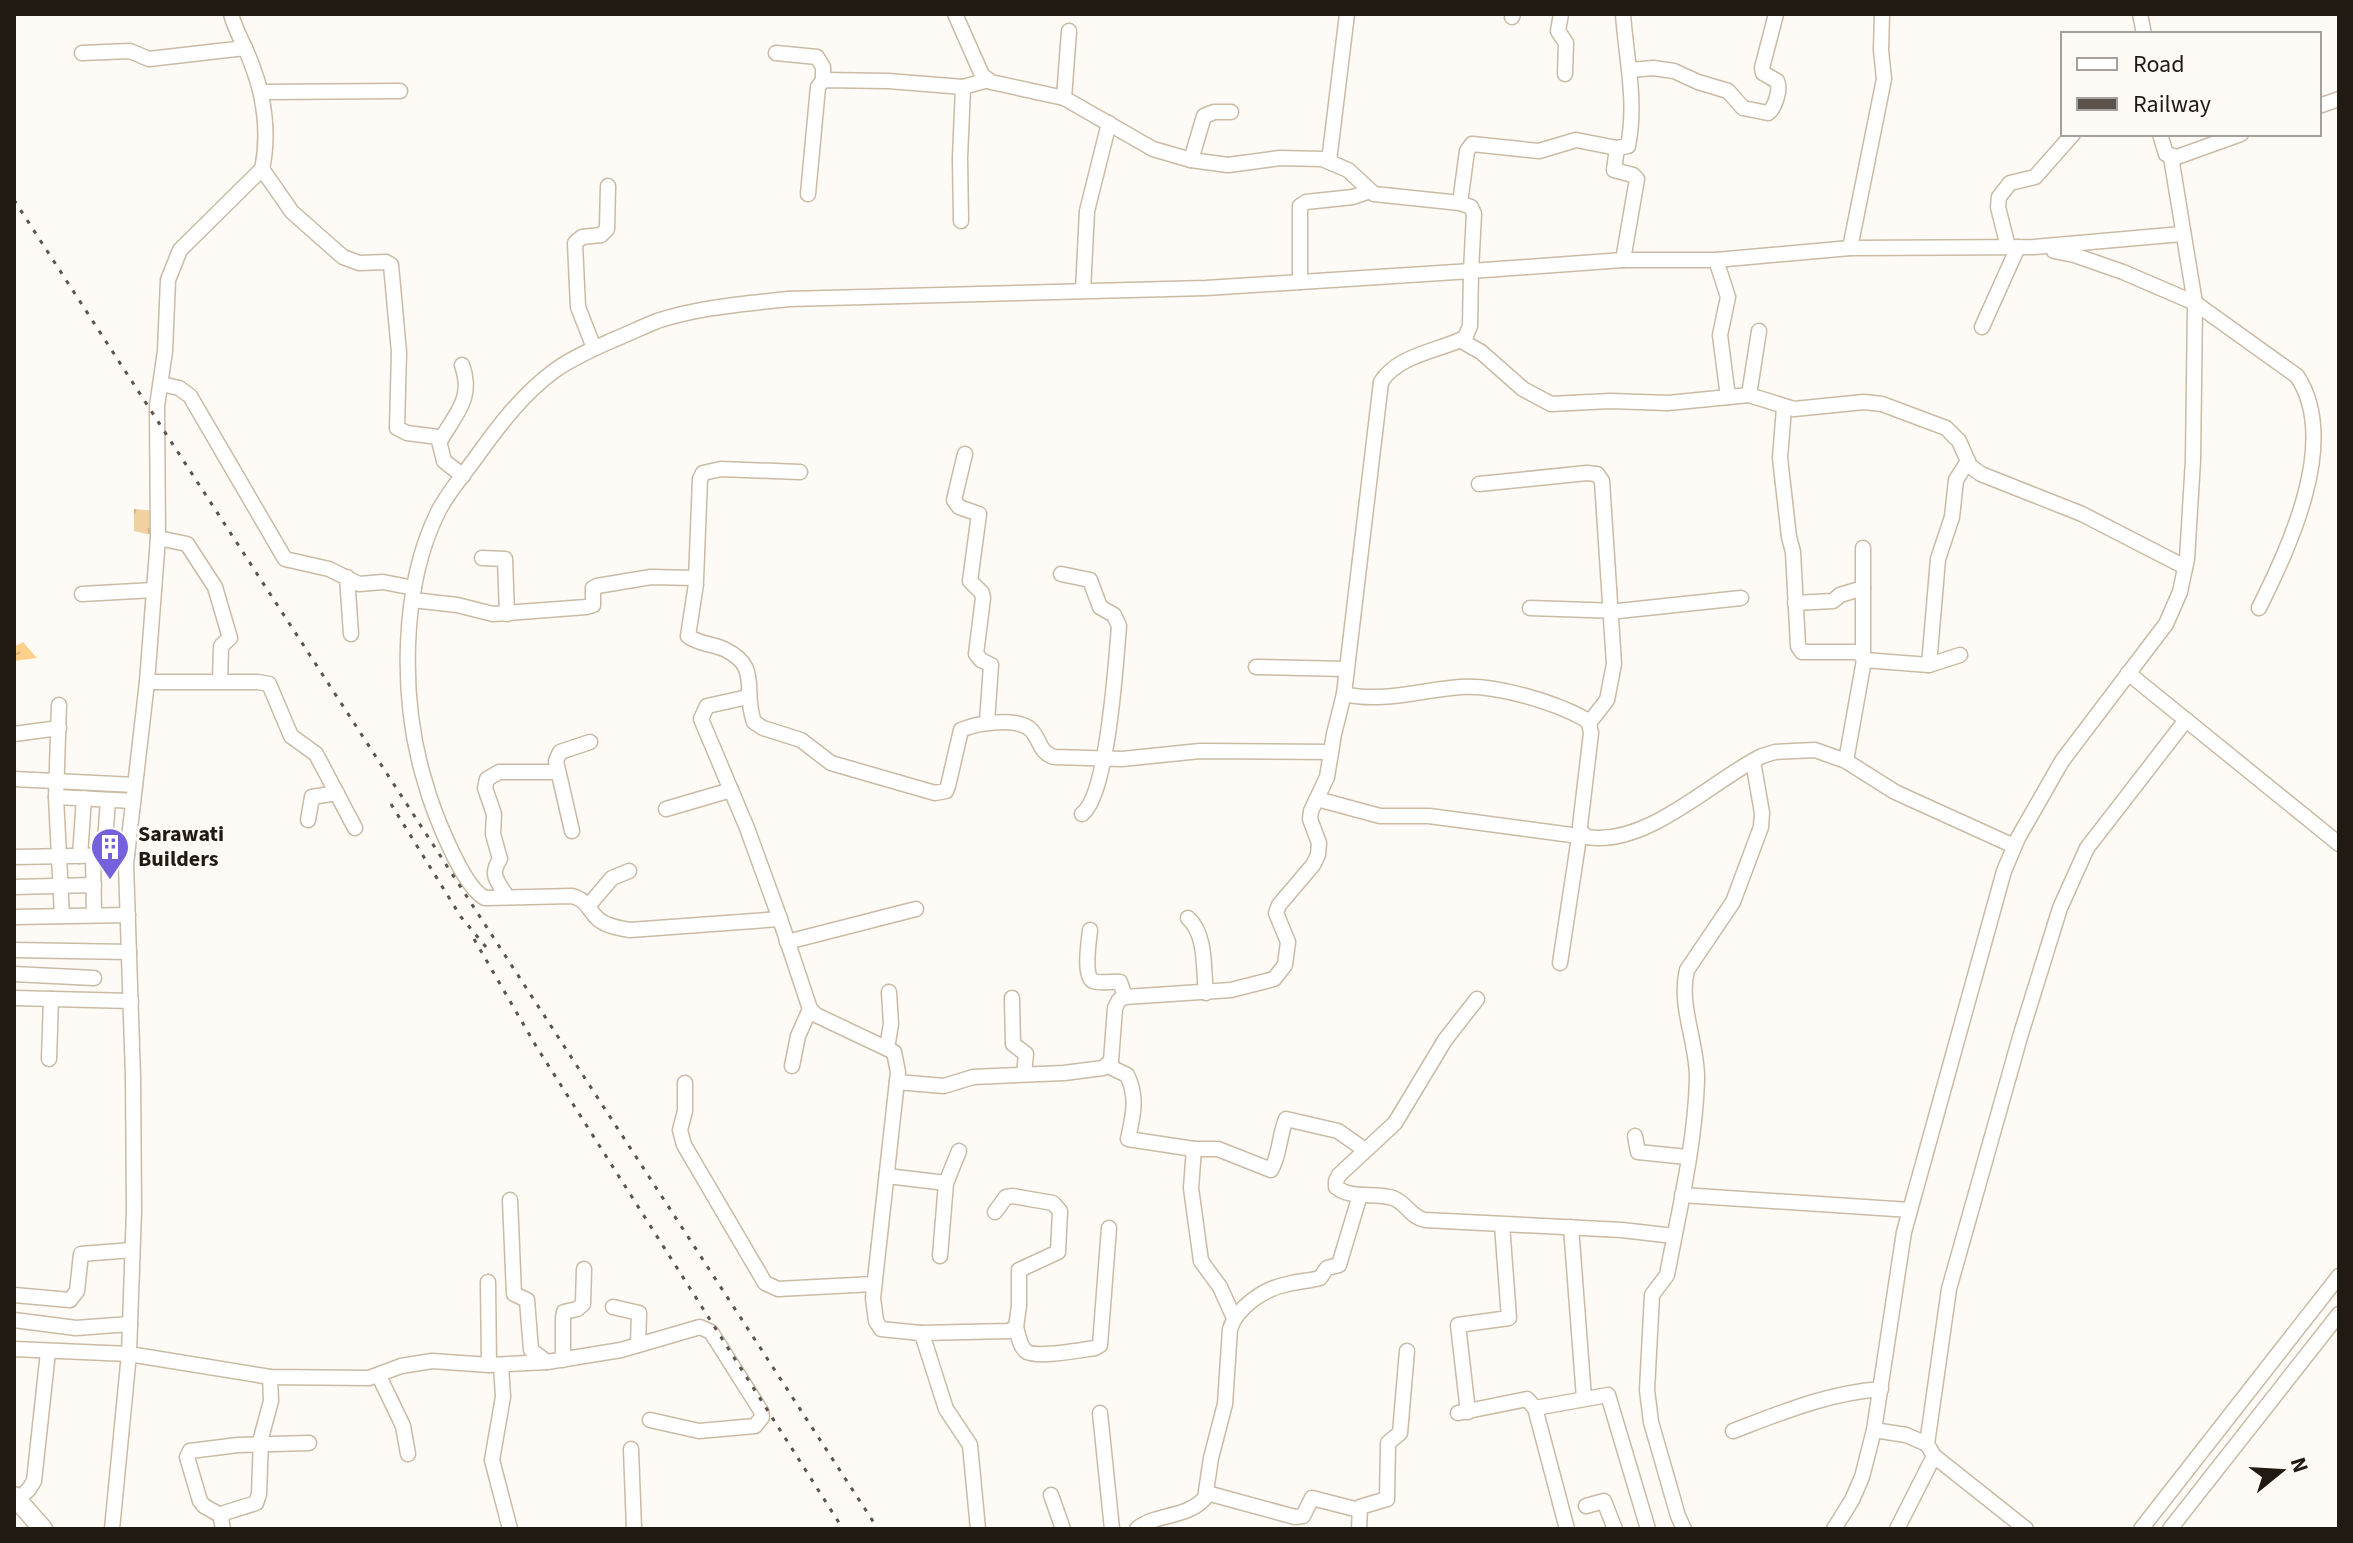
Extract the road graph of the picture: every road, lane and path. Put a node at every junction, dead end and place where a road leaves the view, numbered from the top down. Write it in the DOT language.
graph roads {
  1 [pos="231,14"];
  2 [pos="955,14"];
  3 [pos="1347,14"];
  4 [pos="1561,14"];
  5 [pos="1623,14"];
  6 [pos="1776,14"];
  7 [pos="1882,14"];
  8 [pos="1069,31"];
  9 [pos="245,48"];
  10 [pos="82,53"];
  11 [pos="776,53"];
  12 [pos="1631,70"];
  13 [pos="1565,74"];
  14 [pos="823,80"];
  15 [pos="988,80"];
  16 [pos="963,87"];
  17 [pos="400,91"];
  18 [pos="261,92"];
  19 [pos="1064,98"];
  20 [pos="1231,112"];
  21 [pos="1109,123"];
  22 [pos="2071,136"];
  23 [pos="2160,136"];
  24 [pos="2236,136"];
  25 [pos="1617,148"];
  26 [pos="2171,157"];
  27 [pos="1191,160"];
  28 [pos="1329,161"];
  29 [pos="262,169"];
  30 [pos="608,186"];
  31 [pos="1370,191"];
  32 [pos="808,194"];
  33 [pos="1460,203"];
  34 [pos="961,221"];
  35 [pos="2182,234"];
  36 [pos="2013,247"];
  37 [pos="2034,247"];
  38 [pos="1850,248"];
  39 [pos="1623,260"];
  40 [pos="1716,260"];
  41 [pos="1471,271"];
  42 [pos="1300,282"];
  43 [pos="1083,291"];
  44 [pos="2195,303"];
  45 [pos="1982,327"];
  46 [pos="1759,331"];
  47 [pos="1460,340"];
  48 [pos="594,348"];
  49 [pos="462,365"];
  50 [pos="161,384"];
  51 [pos="1749,395"];
  52 [pos="1728,397"];
  53 [pos="1784,408"];
  54 [pos="440,441"];
  55 [pos="965,454"];
  56 [pos="1968,461"];
  57 [pos="800,472"];
  58 [pos="463,476"];
  59 [pos="1479,484"];
  60 [pos="158,538"];
  61 [pos="1863,548"];
  62 [pos="482,558"];
  63 [pos="2185,567"];
  64 [pos="1061,574"];
  65 [pos="347,577"];
  66 [pos="696,580"];
  67 [pos="1863,588"];
  68 [pos="154,590"];
  69 [pos="82,594"];
  70 [pos="414,594"];
  71 [pos="1741,598"];
  72 [pos="1795,603"];
  73 [pos="1530,608"];
  74 [pos="2259,608"];
  75 [pos="1610,611"];
  76 [pos="507,614"];
  77 [pos="351,634"];
  78 [pos="1960,655"];
  79 [pos="1864,657"];
  80 [pos="1929,665"];
  81 [pos="1256,667"];
  82 [pos="1345,669"];
  83 [pos="2128,673"];
  84 [pos="220,681"];
  85 [pos="147,682"];
  86 [pos="1344,694"];
  87 [pos="748,697"];
  88 [pos="59,705"];
  89 [pos="2186,720"];
  90 [pos="987,722"];
  91 [pos="1589,723"];
  92 [pos="59,728"];
  93 [pos="14,734"];
  94 [pos="590,742"];
  95 [pos="1331,752"];
  96 [pos="1104,758"];
  97 [pos="1753,761"];
  98 [pos="1846,761"];
  99 [pos="557,772"];
  100 [pos="14,779"];
  101 [pos="57,780"];
  102 [pos="135,785"];
  103 [pos="731,790"];
  104 [pos="337,793"];
  105 [pos="56,797"];
  106 [pos="84,798"];
  107 [pos="1317,799"];
  108 [pos="108,800"];
  109 [pos="133,801"];
  110 [pos="666,809"];
  111 [pos="1082,814"];
  112 [pos="308,820"];
  113 [pos="355,828"];
  114 [pos="572,831"];
  115 [pos="1580,833"];
  116 [pos="2339,844"];
  117 [pos="2014,846"];
  118 [pos="93,855"];
  119 [pos="127,855"];
  120 [pos="59,856"];
  121 [pos="14,857"];
  122 [pos="629,871"];
  123 [pos="94,885"];
  124 [pos="61,886"];
  125 [pos="14,887"];
  126 [pos="507,897"];
  127 [pos="589,905"];
  128 [pos="916,909"];
  129 [pos="94,915"];
  130 [pos="128,915"];
  131 [pos="62,916"];
  132 [pos="14,917"];
  133 [pos="1188,918"];
  134 [pos="780,919"];
  135 [pos="1090,930"];
  136 [pos="787,942"];
  137 [pos="14,950"];
  138 [pos="75,951"];
  139 [pos="96,952"];
  140 [pos="129,952"];
  141 [pos="1560,963"];
  142 [pos="14,974"];
  143 [pos="73,977"];
  144 [pos="94,978"];
  145 [pos="889,992"];
  146 [pos="1206,993"];
  147 [pos="1125,997"];
  148 [pos="14,998"];
  149 [pos="1012,998"];
  150 [pos="51,999"];
  151 [pos="1477,999"];
  152 [pos="72,1000"];
  153 [pos="93,1000"];
  154 [pos="131,1001"];
  155 [pos="810,1009"];
  156 [pos="887,1048"];
  157 [pos="49,1059"];
  158 [pos="792,1066"];
  159 [pos="1108,1066"];
  160 [pos="1024,1074"];
  161 [pos="897,1082"];
  162 [pos="685,1083"];
  163 [pos="1635,1136"];
  164 [pos="1194,1149"];
  165 [pos="1365,1150"];
  166 [pos="959,1151"];
  167 [pos="1687,1157"];
  168 [pos="887,1176"];
  169 [pos="946,1183"];
  170 [pos="1360,1195"];
  171 [pos="1682,1195"];
  172 [pos="510,1200"];
  173 [pos="1910,1210"];
  174 [pos="995,1212"];
  175 [pos="1502,1225"];
  176 [pos="1571,1227"];
  177 [pos="1109,1228"];
  178 [pos="1674,1236"];
  179 [pos="132,1250"];
  180 [pos="940,1256"];
  181 [pos="584,1269"];
  182 [pos="2339,1276"];
  183 [pos="488,1282"];
  184 [pos="874,1284"];
  185 [pos="14,1295"];
  186 [pos="613,1307"];
  187 [pos="2339,1314"];
  188 [pos="1234,1318"];
  189 [pos="14,1320"];
  190 [pos="130,1324"];
  191 [pos="1016,1327"];
  192 [pos="920,1333"];
  193 [pos="638,1345"];
  194 [pos="14,1349"];
  195 [pos="1407,1351"];
  196 [pos="48,1352"];
  197 [pos="129,1354"];
  198 [pos="563,1360"];
  199 [pos="547,1362"];
  200 [pos="495,1365"];
  201 [pos="379,1376"];
  202 [pos="270,1377"];
  203 [pos="1881,1389"];
  204 [pos="1584,1398"];
  205 [pos="1535,1408"];
  206 [pos="1100,1413"];
  207 [pos="650,1420"];
  208 [pos="1874,1430"];
  209 [pos="1733,1431"];
  210 [pos="309,1443"];
  211 [pos="262,1444"];
  212 [pos="631,1449"];
  213 [pos="1931,1450"];
  214 [pos="408,1454"];
  215 [pos="1207,1493"];
  216 [pos="1051,1495"];
  217 [pos="15,1500"];
  218 [pos="1586,1506"];
  219 [pos="1359,1510"];
  220 [pos="223,1522"];
  221 [pos="43,1529"];
  222 [pos="112,1529"];
  223 [pos="510,1529"];
  224 [pos="634,1529"];
  225 [pos="978,1529"];
  226 [pos="1063,1529"];
  227 [pos="1112,1529"];
  228 [pos="1137,1529"];
  229 [pos="1359,1529"];
  230 [pos="1567,1529"];
  231 [pos="1615,1529"];
  232 [pos="1648,1529"];
  233 [pos="1684,1529"];
  234 [pos="1834,1529"];
  235 [pos="1897,1529"];
  236 [pos="2026,1529"];
  237 [pos="2141,1529"];
  238 [pos="2170,1529"];
  1 -- 9 [label="street"];
  2 -- 15 [label="street"];
  3 -- 28 [label="street"];
  4 -- 13 [label="street"];
  5 -- 12 [label="street"];
  6 -- 12 [label="street"];
  7 -- 38 [label="street"];
  8 -- 19 [label="street"];
  9 -- 10 [label="street"];
  9 -- 18 [label="street"];
  11 -- 14 [label="street"];
  12 -- 25 [label="street"];
  14 -- 16 [label="street"];
  14 -- 32 [label="street"];
  15 -- 16 [label="street"];
  15 -- 19 [label="street"];
  16 -- 34 [label="street"];
  17 -- 18 [label="street"];
  18 -- 29 [label="street"];
  19 -- 21 [label="street"];
  20 -- 27 [label="street"];
  21 -- 27 [label="street"];
  21 -- 43 [label="street"];
  22 -- 36 [label="street"];
  23 -- 26 [label="street"];
  24 -- 26 [label="street"];
  25 -- 33 [label="street"];
  25 -- 39 [label="street"];
  26 -- 35 [label="street"];
  27 -- 28 [label="street"];
  28 -- 31 [label="street"];
  29 -- 50 [label="street"];
  29 -- 54 [label="street"];
  30 -- 48 [label="street"];
  31 -- 33 [label="street"];
  31 -- 42 [label="street"];
  33 -- 41 [label="street"];
  35 -- 37 [label="street"];
  35 -- 44 [label="street"];
  36 -- 37 [label="street"];
  36 -- 38 [label="street"];
  36 -- 45 [label="street"];
  37 -- 44 [label="street"];
  38 -- 40 [label="street"];
  39 -- 40 [label="street"];
  39 -- 41 [label="street"];
  40 -- 52 [label="street"];
  41 -- 42 [label="street"];
  41 -- 47 [label="street"];
  42 -- 43 [label="street"];
  43 -- 48 [label="street"];
  44 -- 63 [label="street"];
  44 -- 74 [label="street"];
  46 -- 51 [label="street"];
  47 -- 52 [label="street"];
  47 -- 82 [label="street"];
  48 -- 58 [label="street"];
  49 -- 54 [label="street"];
  50 -- 60 [label="street"];
  50 -- 65 [label="street"];
  51 -- 52 [label="street"];
  51 -- 53 [label="street"];
  53 -- 56 [label="street"];
  53 -- 72 [label="street"];
  54 -- 58 [label="street"];
  55 -- 90 [label="street"];
  56 -- 63 [label="street"];
  56 -- 80 [label="street"];
  57 -- 66 [label="street"];
  58 -- 70 [label="street"];
  59 -- 75 [label="street"];
  60 -- 68 [label="street"];
  60 -- 84 [label="street"];
  61 -- 67 [label="street"];
  62 -- 76 [label="street"];
  63 -- 83 [label="street"];
  64 -- 96 [label="street"];
  65 -- 70 [label="street"];
  65 -- 77 [label="street"];
  66 -- 76 [label="street"];
  66 -- 87 [label="street"];
  67 -- 72 [label="street"];
  67 -- 79 [label="street"];
  68 -- 69 [label="street"];
  68 -- 85 [label="street"];
  70 -- 76 [label="street"];
  70 -- 126 [label="street"];
  71 -- 75 [label="street"];
  72 -- 79 [label="street"];
  73 -- 75 [label="street"];
  75 -- 91 [label="street"];
  78 -- 80 [label="street"];
  79 -- 80 [label="street"];
  79 -- 98 [label="street"];
  81 -- 82 [label="street"];
  82 -- 86 [label="street"];
  83 -- 89 [label="street"];
  83 -- 117 [label="street"];
  84 -- 85 [label="street"];
  84 -- 104 [label="street"];
  85 -- 102 [label="street"];
  86 -- 91 [label="street"];
  86 -- 95 [label="street"];
  87 -- 90 [label="street"];
  87 -- 103 [label="street"];
  88 -- 92 [label="street"];
  89 -- 116 [label="street"];
  89 -- 213 [label="street"];
  90 -- 96 [label="street"];
  91 -- 115 [label="street"];
  92 -- 93 [label="street"];
  92 -- 101 [label="street"];
  94 -- 99 [label="street"];
  95 -- 96 [label="street"];
  95 -- 107 [label="street"];
  96 -- 111 [label="street"];
  97 -- 98 [label="street"];
  97 -- 115 [label="street"];
  97 -- 167 [label="street"];
  98 -- 117 [label="street"];
  99 -- 114 [label="street"];
  99 -- 126 [label="street"];
  100 -- 101 [label="street"];
  101 -- 102 [label="street"];
  101 -- 105 [label="street"];
  102 -- 109 [label="street"];
  103 -- 110 [label="street"];
  103 -- 134 [label="street"];
  104 -- 112 [label="street"];
  104 -- 113 [label="street"];
  105 -- 106 [label="street"];
  105 -- 120 [label="street"];
  106 -- 108 [label="street"];
  106 -- 118 [label="street"];
  107 -- 115 [label="street"];
  107 -- 146 [label="street"];
  108 -- 109 [label="street"];
  108 -- 118 [label="street"];
  109 -- 119 [label="street"];
  115 -- 141 [label="street"];
  117 -- 173 [label="street"];
  118 -- 119 [label="street"];
  118 -- 120 [label="street"];
  118 -- 123 [label="street"];
  119 -- 130 [label="street"];
  120 -- 121 [label="street"];
  120 -- 124 [label="street"];
  122 -- 127 [label="street"];
  123 -- 124 [label="street"];
  123 -- 129 [label="street"];
  124 -- 125 [label="street"];
  124 -- 131 [label="street"];
  126 -- 127 [label="street"];
  127 -- 134 [label="street"];
  128 -- 136 [label="street"];
  129 -- 130 [label="street"];
  129 -- 131 [label="street"];
  130 -- 140 [label="street"];
  131 -- 132 [label="street"];
  133 -- 146 [label="street"];
  134 -- 136 [label="street"];
  135 -- 147 [label="street"];
  136 -- 155 [label="street"];
  137 -- 138 [label="street"];
  138 -- 139 [label="street"];
  138 -- 143 [label="street"];
  139 -- 140 [label="street"];
  139 -- 144 [label="street"];
  140 -- 154 [label="street"];
  142 -- 143 [label="street"];
  143 -- 144 [label="street"];
  143 -- 152 [label="street"];
  144 -- 153 [label="street"];
  145 -- 156 [label="street"];
  146 -- 147 [label="street"];
  147 -- 159 [label="street"];
  148 -- 150 [label="street"];
  149 -- 160 [label="street"];
  150 -- 152 [label="street"];
  150 -- 157 [label="street"];
  151 -- 165 [label="street"];
  152 -- 153 [label="street"];
  153 -- 154 [label="street"];
  154 -- 179 [label="street"];
  155 -- 156 [label="street"];
  155 -- 158 [label="street"];
  156 -- 161 [label="street"];
  159 -- 160 [label="street"];
  159 -- 164 [label="street"];
  160 -- 161 [label="street"];
  161 -- 168 [label="street"];
  162 -- 184 [label="street"];
  163 -- 167 [label="street"];
  164 -- 165 [label="street"];
  164 -- 188 [label="street"];
  165 -- 170 [label="street"];
  166 -- 169 [label="street"];
  167 -- 171 [label="street"];
  168 -- 169 [label="street"];
  168 -- 184 [label="street"];
  169 -- 180 [label="street"];
  170 -- 175 [label="street"];
  170 -- 188 [label="street"];
  171 -- 173 [label="street"];
  171 -- 178 [label="street"];
  172 -- 199 [label="street"];
  173 -- 203 [label="street"];
  174 -- 191 [label="street"];
  175 -- 176 [label="street"];
  175 -- 205 [label="street"];
  176 -- 178 [label="street"];
  176 -- 204 [label="street"];
  177 -- 191 [label="street"];
  178 -- 233 [label="street"];
  179 -- 185 [label="street"];
  179 -- 190 [label="street"];
  181 -- 198 [label="street"];
  182 -- 237 [label="street"];
  183 -- 200 [label="street"];
  184 -- 192 [label="street"];
  186 -- 193 [label="street"];
  187 -- 238 [label="street"];
  188 -- 215 [label="street"];
  189 -- 190 [label="street"];
  190 -- 197 [label="street"];
  191 -- 192 [label="street"];
  192 -- 225 [label="street"];
  193 -- 198 [label="street"];
  193 -- 207 [label="street"];
  194 -- 196 [label="street"];
  195 -- 219 [label="street"];
  196 -- 197 [label="street"];
  196 -- 217 [label="street"];
  197 -- 202 [label="street"];
  197 -- 222 [label="street"];
  198 -- 199 [label="street"];
  199 -- 200 [label="street"];
  200 -- 201 [label="street"];
  200 -- 223 [label="street"];
  201 -- 202 [label="street"];
  201 -- 214 [label="street"];
  202 -- 211 [label="street"];
  203 -- 208 [label="street"];
  203 -- 209 [label="street"];
  204 -- 205 [label="street"];
  204 -- 232 [label="street"];
  205 -- 230 [label="street"];
  206 -- 227 [label="street"];
  208 -- 213 [label="street"];
  208 -- 234 [label="street"];
  210 -- 211 [label="street"];
  211 -- 220 [label="street"];
  211 -- 220 [label="street"];
  212 -- 224 [label="street"];
  213 -- 235 [label="street"];
  213 -- 236 [label="street"];
  215 -- 219 [label="street"];
  215 -- 228 [label="street"];
  216 -- 226 [label="street"];
  217 -- 221 [label="main road"];
  218 -- 231 [label="street"];
  219 -- 229 [label="street"];
}
